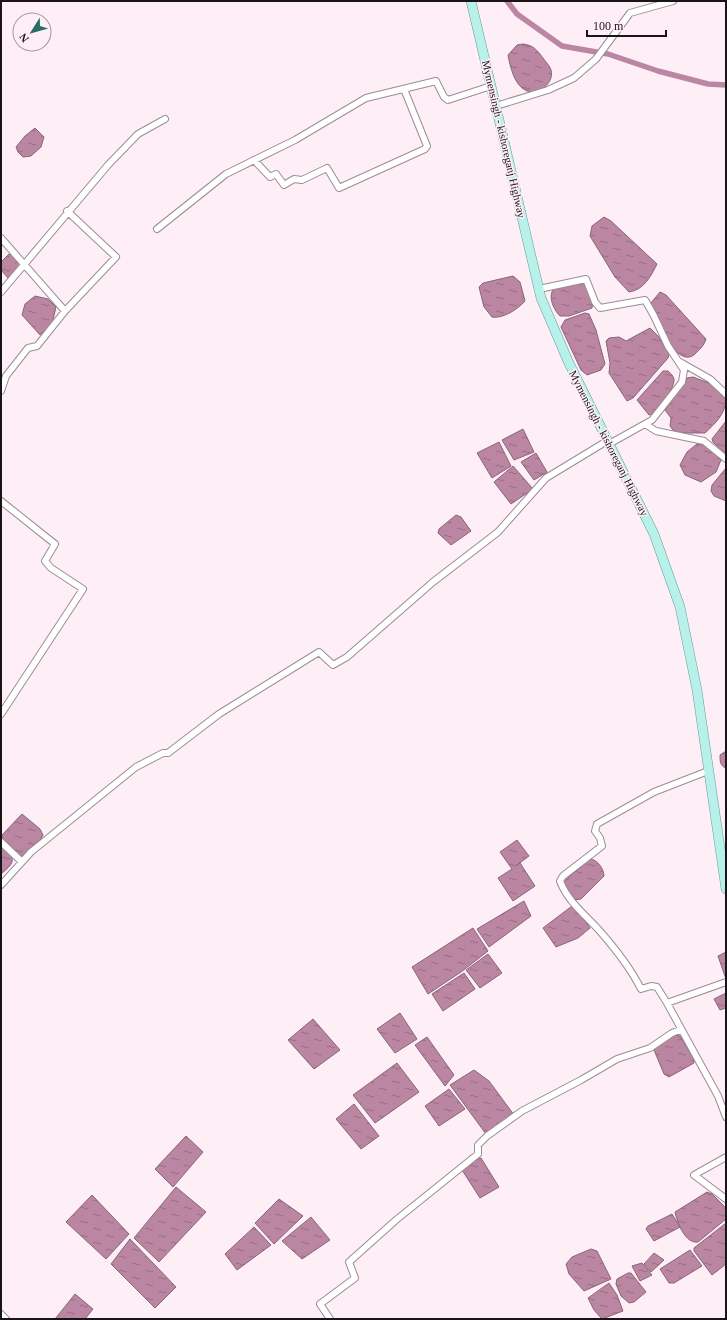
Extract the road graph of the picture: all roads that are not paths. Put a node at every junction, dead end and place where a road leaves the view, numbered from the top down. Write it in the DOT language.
graph roads {
  1 [pos="471,1"];
  2 [pos="646,1"];
  3 [pos="673,1"];
  4 [pos="645,9"];
  5 [pos="491,86"];
  6 [pos="404,89"];
  7 [pos="496,106"];
  8 [pos="165,119"];
  9 [pos="254,160"];
  10 [pos="67,211"];
  11 [pos="157,229"];
  12 [pos="1,238"];
  13 [pos="23,264"];
  14 [pos="539,289"];
  15 [pos="1,292"];
  16 [pos="66,311"];
  17 [pos="679,362"];
  18 [pos="1,391"];
  19 [pos="726,394"];
  20 [pos="645,424"];
  21 [pos="608,442"];
  22 [pos="726,458"];
  23 [pos="1,501"];
  24 [pos="1,714"];
  25 [pos="708,771"];
  26 [pos="1,842"];
  27 [pos="22,862"];
  28 [pos="1,885"];
  29 [pos="726,889"];
  30 [pos="726,982"];
  31 [pos="667,1003"];
  32 [pos="680,1030"];
  33 [pos="726,1117"];
  34 [pos="726,1157"];
  35 [pos="726,1199"];
  36 [pos="1,1314"];
  37 [pos="6,1319"];
  38 [pos="330,1319"];
  1 -- 5 [label="main road, Mymensingh - kishoreganj Highway"];
  2 -- 4 [label="street"];
  3 -- 4 [label="street"];
  4 -- 7 [label="street"];
  5 -- 6 [label="street"];
  5 -- 7 [label="main road, Mymensingh - kishoreganj Highway"];
  6 -- 9 [label="street"];
  6 -- 9 [label="street"];
  7 -- 14 [label="main road, Mymensingh - kishoreganj Highway"];
  8 -- 10 [label="street"];
  9 -- 11 [label="street"];
  10 -- 13 [label="street"];
  10 -- 16 [label="street"];
  12 -- 13 [label="street"];
  13 -- 15 [label="street"];
  13 -- 16 [label="street"];
  14 -- 17 [label="street"];
  14 -- 21 [label="main road, Mymensingh - kishoreganj Highway"];
  16 -- 18 [label="street"];
  17 -- 19 [label="street"];
  17 -- 20 [label="street"];
  20 -- 21 [label="street"];
  20 -- 22 [label="street"];
  21 -- 25 [label="main road, Mymensingh - kishoreganj Highway"];
  21 -- 27 [label="street"];
  23 -- 24 [label="street"];
  25 -- 29 [label="main road, Mymensingh - kishoreganj Highway"];
  25 -- 31 [label="street"];
  26 -- 27 [label="street"];
  27 -- 28 [label="street"];
  30 -- 31 [label="street"];
  31 -- 32 [label="street"];
  32 -- 33 [label="street"];
  32 -- 38 [label="street"];
  34 -- 35 [label="street"];
  36 -- 37 [label="street"];
}
